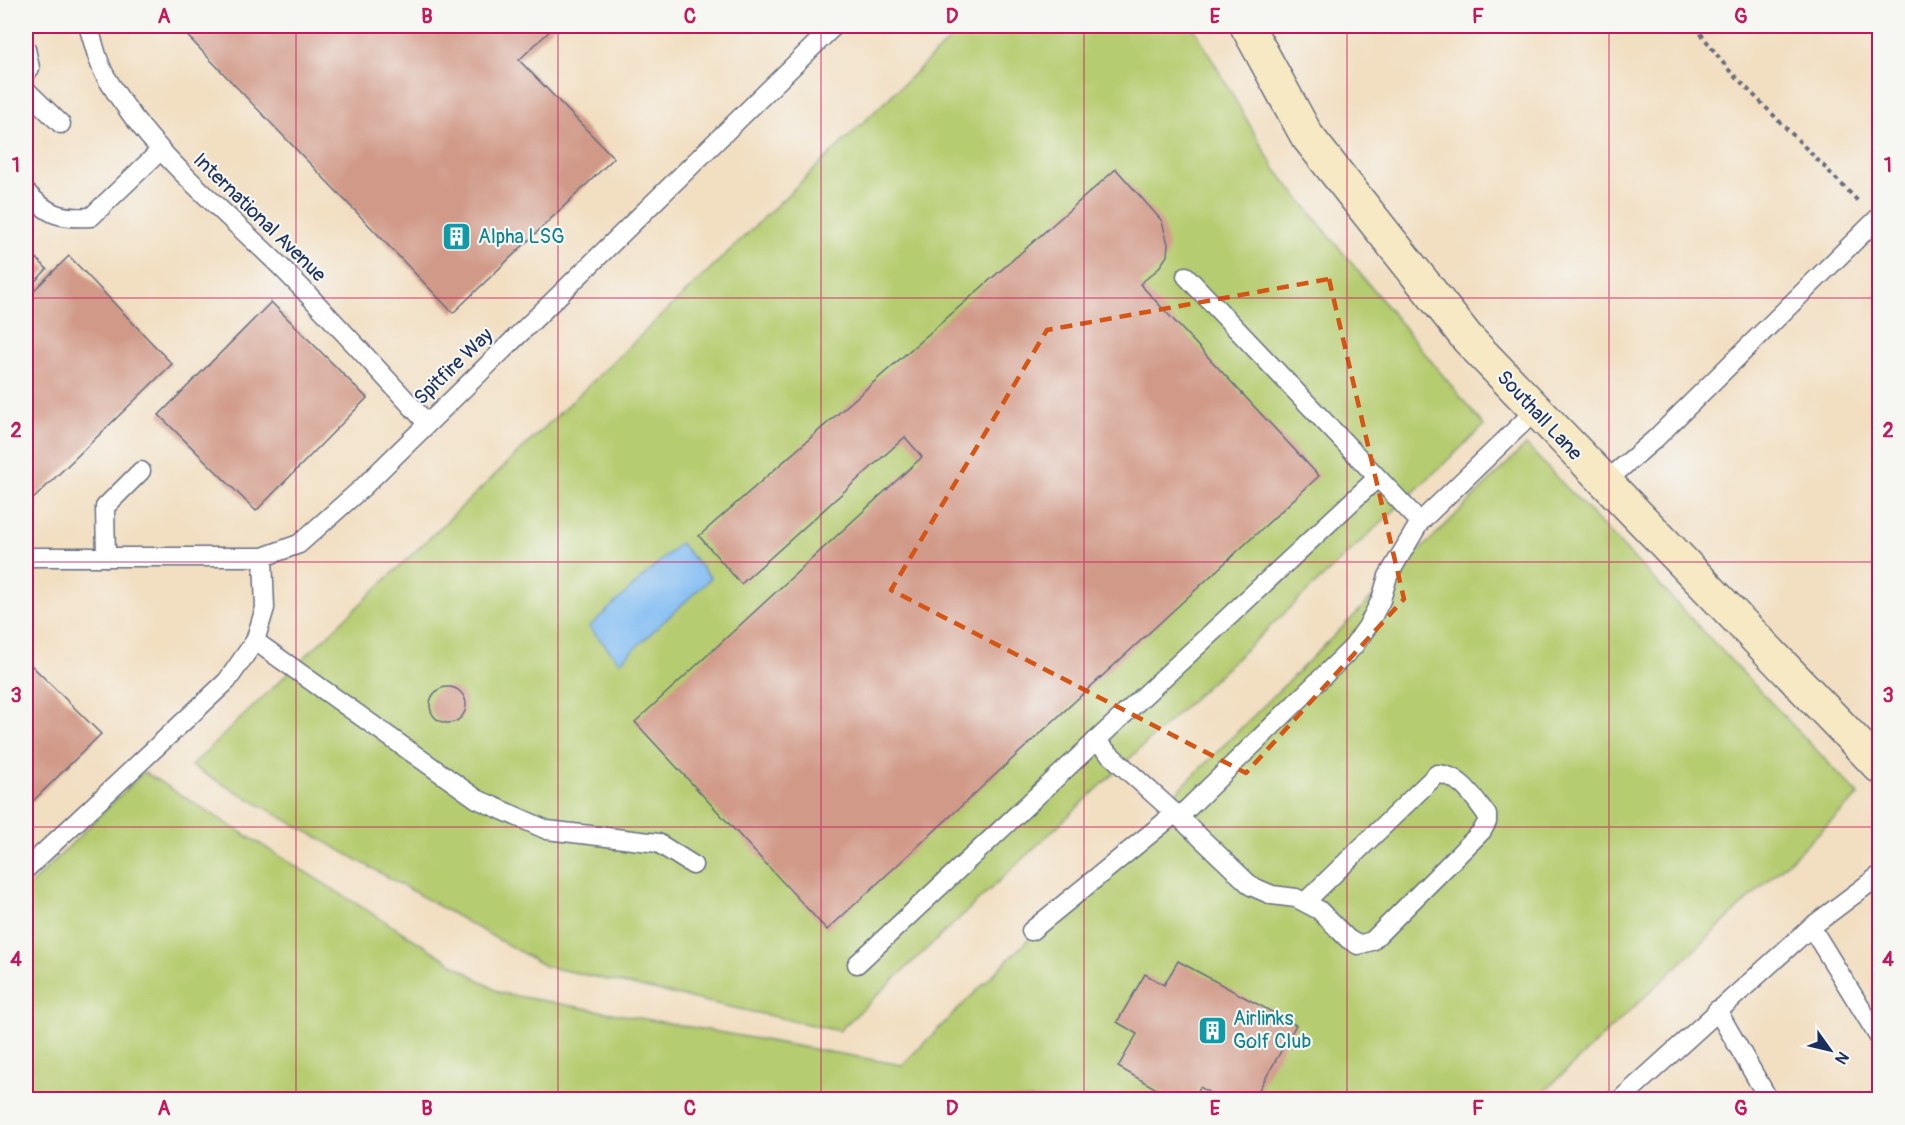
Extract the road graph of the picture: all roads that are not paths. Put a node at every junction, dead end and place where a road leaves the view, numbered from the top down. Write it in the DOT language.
graph roads {
  1 [pos="88,26"];
  2 [pos="834,26"];
  3 [pos="1247,26"];
  4 [pos="26,49"];
  5 [pos="26,73"];
  6 [pos="26,90"];
  7 [pos="61,124"];
  8 [pos="160,151"];
  9 [pos="26,192"];
  10 [pos="1876,225"];
  11 [pos="1186,276"];
  12 [pos="1535,411"];
  13 [pos="427,423"];
  14 [pos="141,471"];
  15 [pos="1377,478"];
  16 [pos="1604,483"];
  17 [pos="1420,522"];
  18 [pos="26,557"];
  19 [pos="105,557"];
  20 [pos="263,557"];
  21 [pos="255,641"];
  22 [pos="1095,741"];
  23 [pos="1880,767"];
  24 [pos="1179,816"];
  25 [pos="693,865"];
  26 [pos="26,868"];
  27 [pos="1880,875"];
  28 [pos="1305,902"];
  29 [pos="1811,927"];
  30 [pos="1031,931"];
  31 [pos="857,964"];
  32 [pos="1717,1010"];
  33 [pos="1880,1039"];
  34 [pos="1620,1100"];
  35 [pos="1769,1100"];
  1 -- 8 [label="lane, International Avenue"];
  2 -- 13 [label="lane, Spitfire Way"];
  3 -- 12 [label="street, Southall Lane"];
  4 -- 5 [label="lane"];
  6 -- 7 [label="lane"];
  8 -- 9 [label="lane"];
  8 -- 13 [label="lane, International Avenue"];
  10 -- 16 [label="lane"];
  11 -- 15 [label="lane"];
  12 -- 16 [label="street, Southall Lane"];
  12 -- 17 [label="lane"];
  13 -- 20 [label="lane, Spitfire Way"];
  14 -- 19 [label="lane"];
  15 -- 17 [label="lane"];
  15 -- 22 [label="lane"];
  16 -- 23 [label="street, Southall Lane"];
  17 -- 24 [label="lane"];
  18 -- 19 [label="lane, Spitfire Way"];
  19 -- 20 [label="lane, Spitfire Way"];
  20 -- 21 [label="lane"];
  21 -- 25 [label="lane"];
  21 -- 26 [label="lane"];
  22 -- 24 [label="lane"];
  22 -- 31 [label="lane"];
  24 -- 28 [label="lane"];
  24 -- 30 [label="lane"];
  27 -- 29 [label="lane"];
  28 -- 28 [label="lane"];
  29 -- 32 [label="lane"];
  29 -- 33 [label="lane"];
  32 -- 34 [label="lane"];
  32 -- 35 [label="lane"];
}
